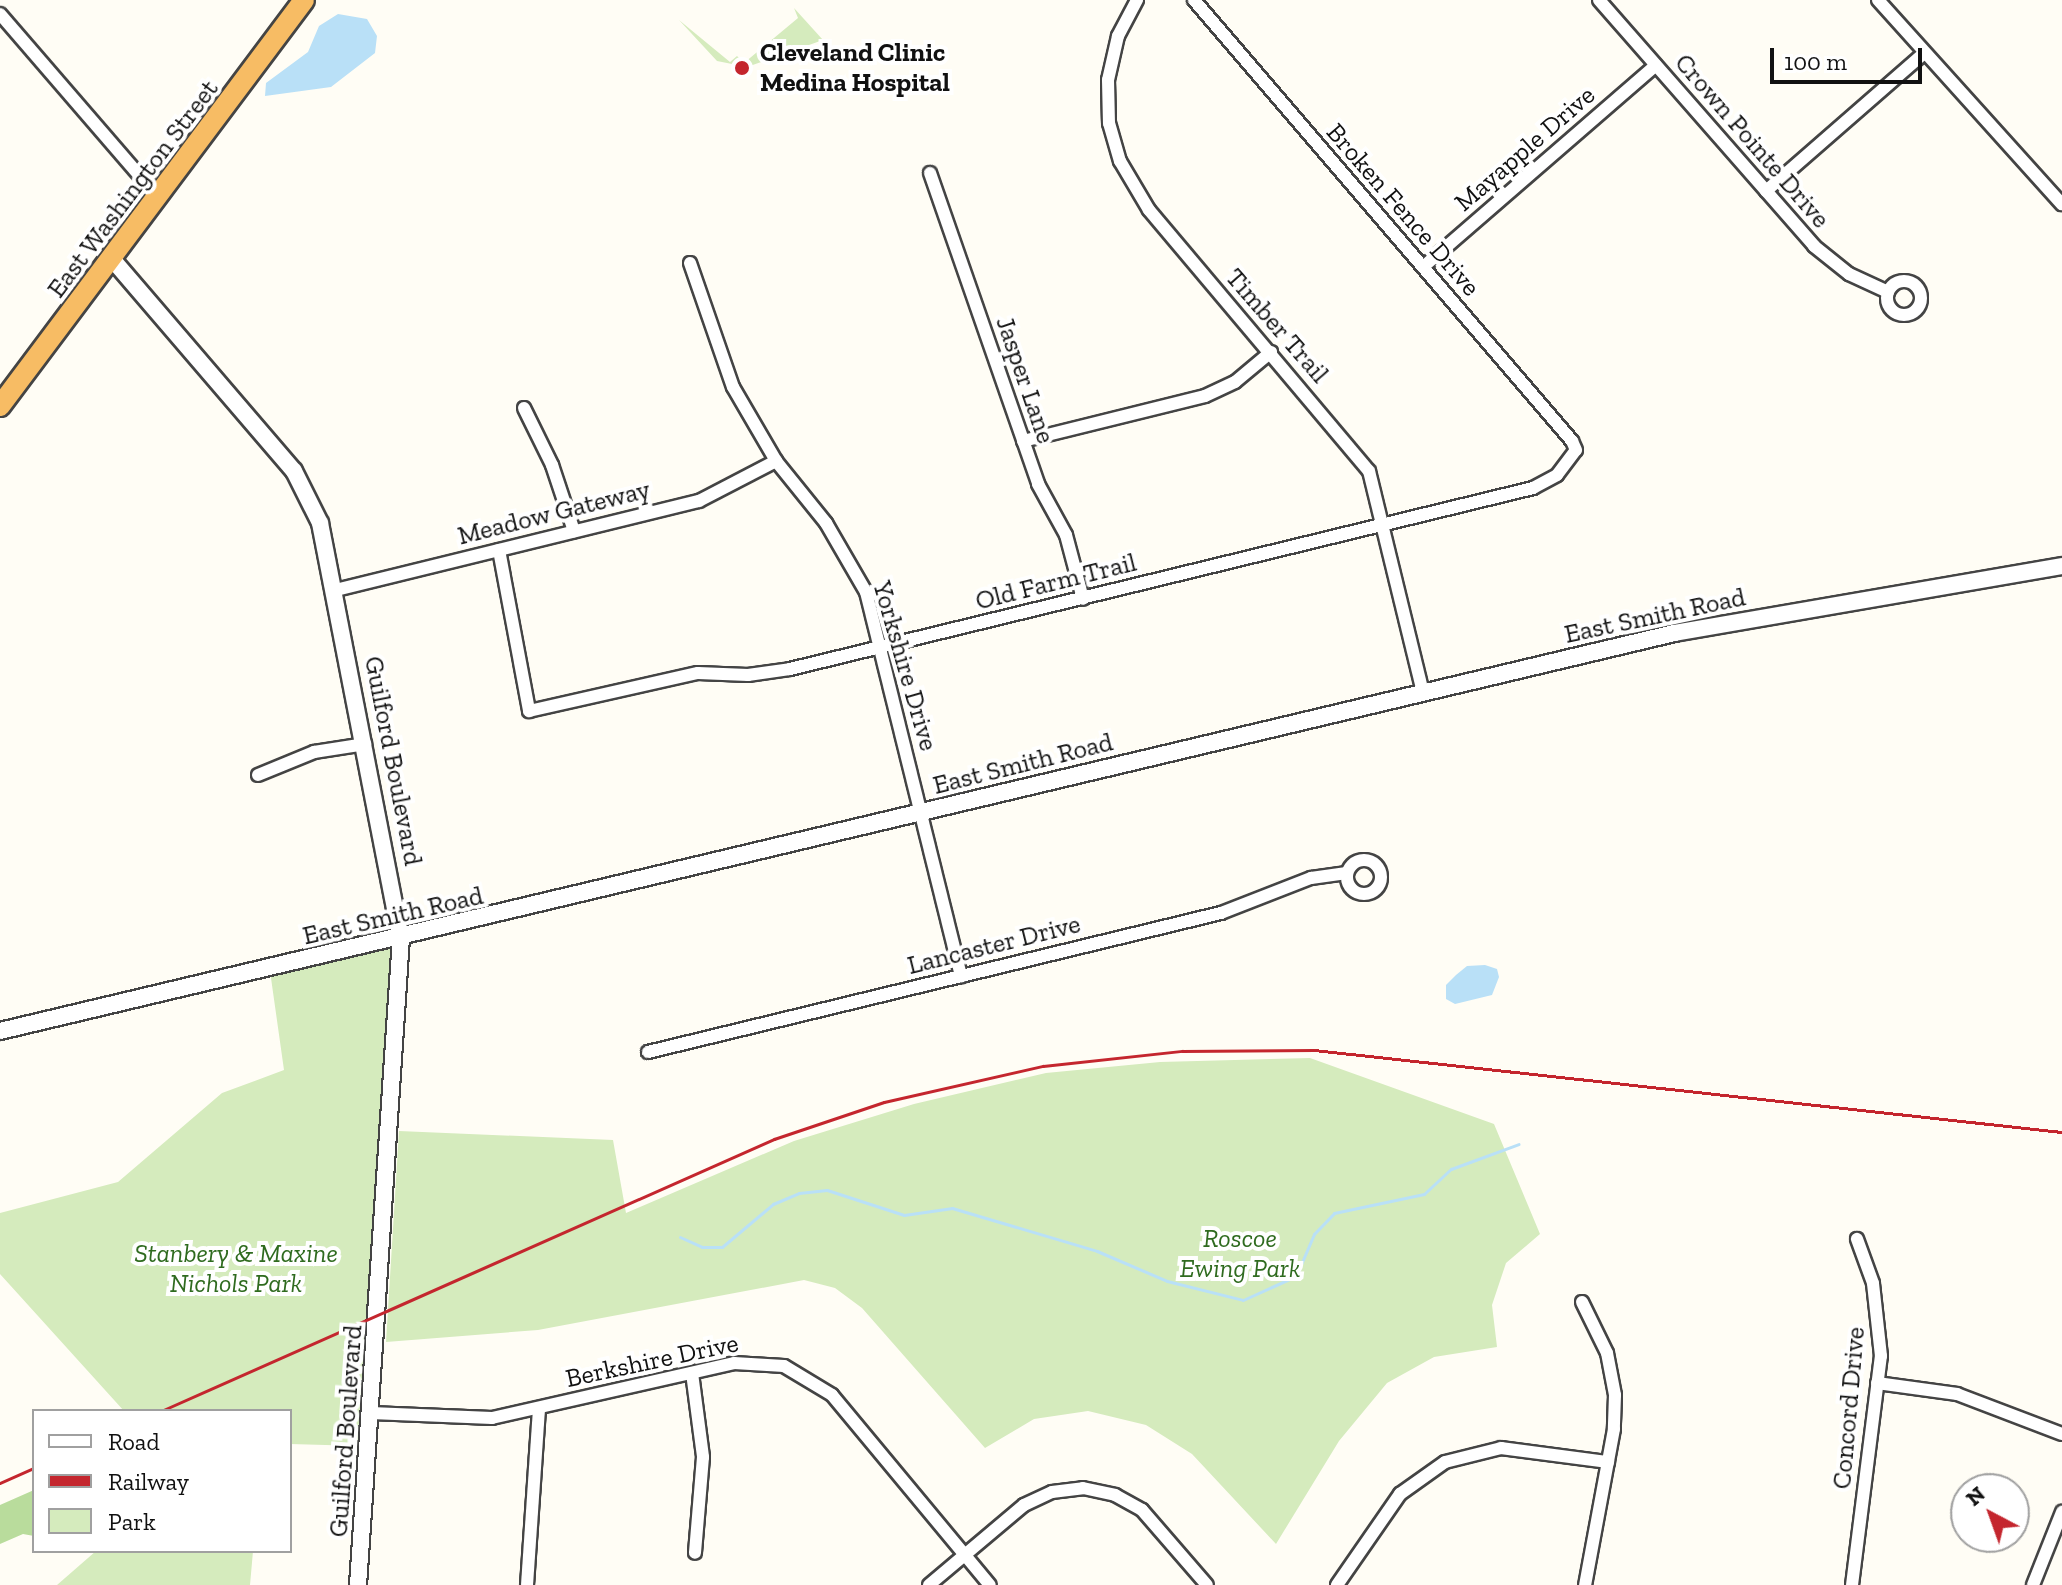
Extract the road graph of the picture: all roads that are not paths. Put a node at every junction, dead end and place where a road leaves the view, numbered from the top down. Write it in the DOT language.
graph roads {
  1 [pos="304,0"];
  2 [pos="1137,0"];
  3 [pos="1194,0"];
  4 [pos="1599,0"];
  5 [pos="1878,0"];
  6 [pos="0,14"];
  7 [pos="1924,53"];
  8 [pos="1656,65"];
  9 [pos="930,173"];
  10 [pos="1766,191"];
  11 [pos="159,198"];
  12 [pos="2062,204"];
  13 [pos="113,260"];
  14 [pos="690,263"];
  15 [pos="1423,267"];
  16 [pos="1888,292"];
  17 [pos="1271,352"];
  18 [pos="0,406"];
  19 [pos="524,408"];
  20 [pos="1023,441"];
  21 [pos="1576,450"];
  22 [pos="776,461"];
  23 [pos="1384,525"];
  24 [pos="574,531"];
  25 [pos="499,550"];
  26 [pos="2062,566"];
  27 [pos="336,590"];
  28 [pos="1083,599"];
  29 [pos="880,648"];
  30 [pos="1423,692"];
  31 [pos="365,744"];
  32 [pos="258,775"];
  33 [pos="922,814"];
  34 [pos="1347,873"];
  35 [pos="401,938"];
  36 [pos="961,976"];
  37 [pos="0,1031"];
  38 [pos="648,1052"];
  39 [pos="1857,1239"];
  40 [pos="1582,1302"];
  41 [pos="692,1373"];
  42 [pos="1877,1383"];
  43 [pos="539,1408"];
  44 [pos="371,1413"];
  45 [pos="2062,1434"];
  46 [pos="1608,1462"];
  47 [pos="2062,1512"];
  48 [pos="695,1553"];
  49 [pos="965,1555"];
  50 [pos="358,1585"];
  51 [pos="527,1585"];
  52 [pos="929,1585"];
  53 [pos="990,1585"];
  54 [pos="1207,1585"];
  55 [pos="1337,1585"];
  56 [pos="1585,1585"];
  57 [pos="1852,1585"];
  58 [pos="2033,1585"];
  1 -- 11 [label="highway, East Washington Street"];
  2 -- 17 [label="street, Timber Trail"];
  3 -- 15 [label="street, Broken Fence Drive"];
  4 -- 8 [label="street, Crown Pointe Drive"];
  5 -- 7 [label="street"];
  6 -- 11 [label="street"];
  7 -- 10 [label="street"];
  7 -- 12 [label="street"];
  8 -- 10 [label="street, Crown Pointe Drive"];
  8 -- 15 [label="street, Mayapple Drive"];
  9 -- 20 [label="street, Jasper Lane"];
  10 -- 16 [label="street, Crown Pointe Drive"];
  11 -- 13 [label="highway, East Washington Street"];
  13 -- 18 [label="highway, East Washington Street"];
  13 -- 27 [label="street, Guilford Boulevard"];
  14 -- 22 [label="street, Yorkshire Drive"];
  15 -- 21 [label="street, Broken Fence Drive"];
  17 -- 20 [label="street"];
  17 -- 23 [label="street, Timber Trail"];
  19 -- 24 [label="street"];
  20 -- 28 [label="street, Jasper Lane"];
  21 -- 23 [label="street, Old Farm Trail"];
  22 -- 24 [label="street, Meadow Gateway"];
  22 -- 29 [label="street, Yorkshire Drive"];
  23 -- 28 [label="street, Old Farm Trail"];
  23 -- 30 [label="street, Timber Trail"];
  24 -- 25 [label="street, Meadow Gateway"];
  25 -- 27 [label="street, Meadow Gateway"];
  25 -- 29 [label="street, Old Farm Trail"];
  26 -- 30 [label="street, East Smith Road"];
  27 -- 31 [label="street, Guilford Boulevard"];
  28 -- 29 [label="street, Old Farm Trail"];
  29 -- 33 [label="street, Yorkshire Drive"];
  30 -- 33 [label="street, East Smith Road"];
  31 -- 32 [label="street"];
  31 -- 35 [label="street, Guilford Boulevard"];
  33 -- 35 [label="street, East Smith Road"];
  33 -- 36 [label="street, Yorkshire Drive"];
  34 -- 36 [label="street, Lancaster Drive"];
  35 -- 37 [label="street, East Smith Road"];
  35 -- 44 [label="street, Guilford Boulevard"];
  36 -- 38 [label="street, Lancaster Drive"];
  39 -- 42 [label="street, Concord Drive"];
  40 -- 46 [label="street"];
  41 -- 43 [label="street, Berkshire Drive"];
  41 -- 48 [label="street"];
  41 -- 49 [label="street, Berkshire Drive"];
  42 -- 45 [label="street"];
  42 -- 57 [label="street, Concord Drive"];
  43 -- 44 [label="street, Berkshire Drive"];
  43 -- 51 [label="street"];
  44 -- 50 [label="street, Guilford Boulevard"];
  46 -- 55 [label="street"];
  46 -- 56 [label="street"];
  47 -- 58 [label="street"];
  49 -- 52 [label="street"];
  49 -- 53 [label="street, Berkshire Drive"];
  49 -- 54 [label="street"];
}
